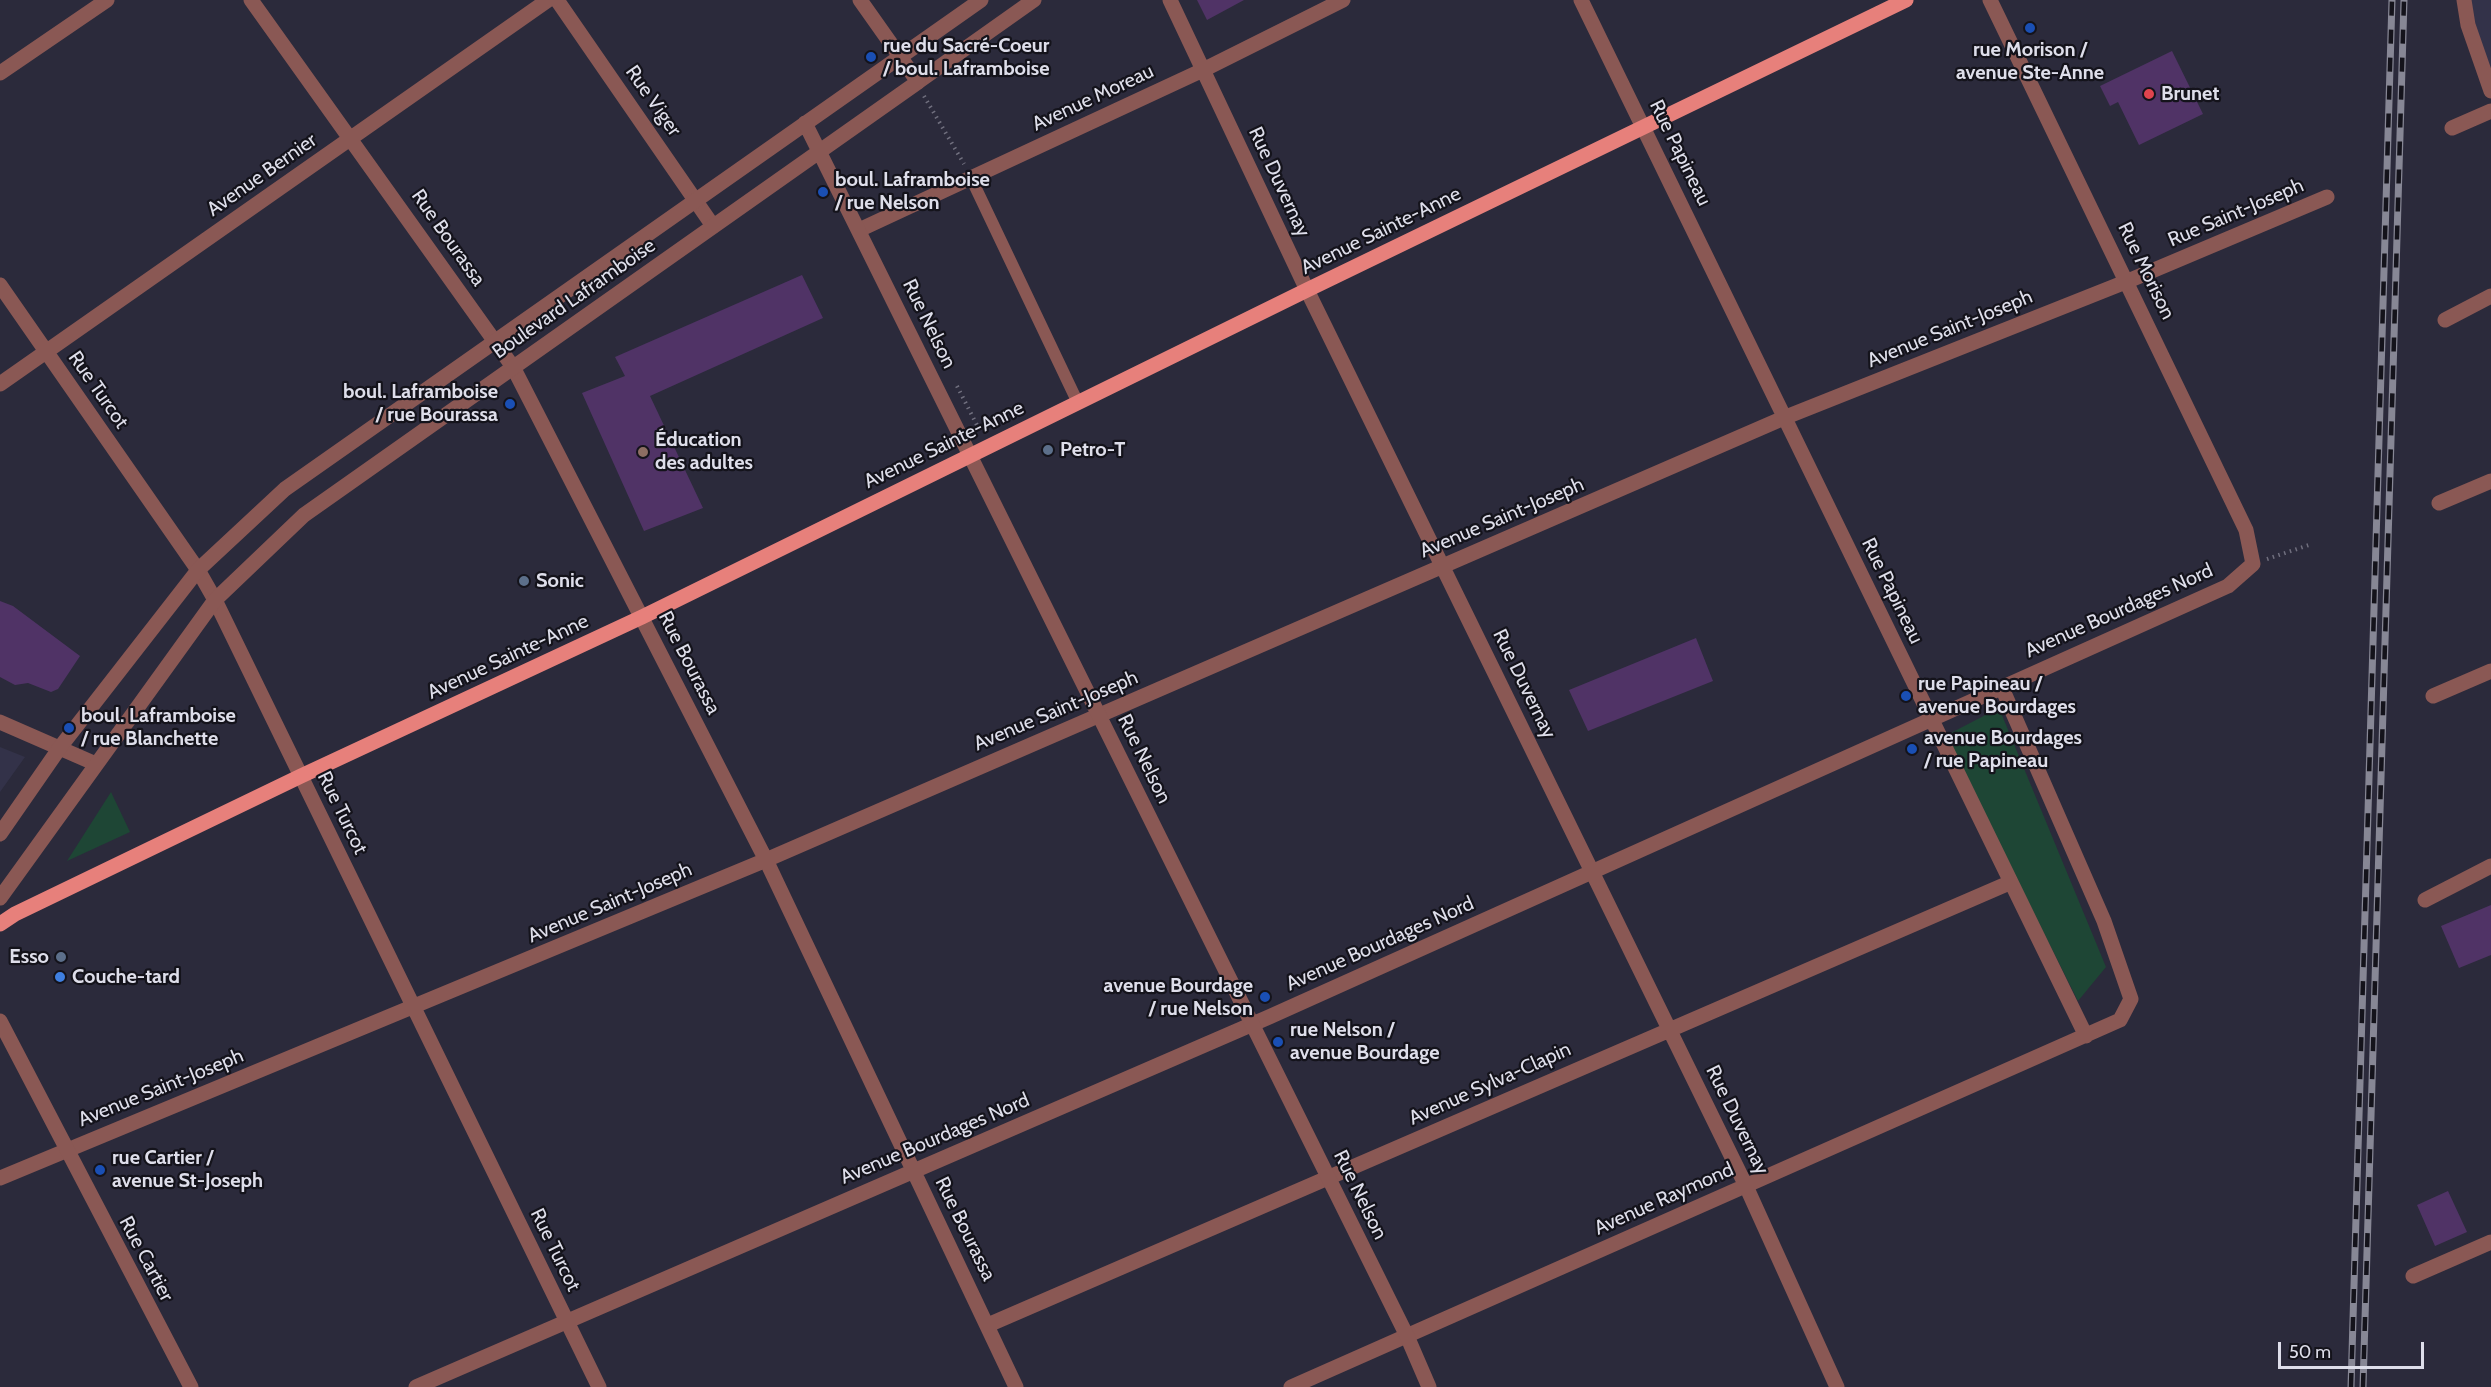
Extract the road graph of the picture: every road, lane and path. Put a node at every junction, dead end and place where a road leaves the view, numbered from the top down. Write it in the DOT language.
graph roads {
  1 [pos="106,0"];
  2 [pos="251,0"];
  3 [pos="548,0"];
  4 [pos="557,0"];
  5 [pos="860,0"];
  6 [pos="981,0"];
  7 [pos="1034,0"];
  8 [pos="1170,0"];
  9 [pos="1343,0"];
  10 [pos="1581,0"];
  11 [pos="1906,0"];
  12 [pos="1990,0"];
  13 [pos="2464,0"];
  14 [pos="900,57"];
  15 [pos="1203,70"];
  16 [pos="0,73"];
  17 [pos="921,89"];
  18 [pos="2491,91"];
  19 [pos="915,102"];
  20 [pos="2491,111"];
  21 [pos="806,123"];
  22 [pos="1644,127"];
  23 [pos="2452,128"];
  24 [pos="352,138"];
  25 [pos="819,152"];
  26 [pos="971,178"];
  27 [pos="2327,197"];
  28 [pos="697,200"];
  29 [pos="713,226"];
  30 [pos="859,230"];
  31 [pos="2128,281"];
  32 [pos="0,285"];
  33 [pos="1307,290"];
  34 [pos="2491,296"];
  35 [pos="2445,320"];
  36 [pos="495,342"];
  37 [pos="46,352"];
  38 [pos="513,367"];
  39 [pos="954,380"];
  40 [pos="0,384"];
  41 [pos="1077,403"];
  42 [pos="1786,417"];
  43 [pos="988,447"];
  44 [pos="970,456"];
  45 [pos="2491,481"];
  46 [pos="2439,503"];
  47 [pos="2312,544"];
  48 [pos="2253,564"];
  49 [pos="1443,566"];
  50 [pos="198,570"];
  51 [pos="215,600"];
  52 [pos="642,617"];
  53 [pos="2491,671"];
  54 [pos="2002,687"];
  55 [pos="2433,696"];
  56 [pos="1099,716"];
  57 [pos="1931,720"];
  58 [pos="0,722"];
  59 [pos="60,746"];
  60 [pos="96,764"];
  61 [pos="301,776"];
  62 [pos="0,834"];
  63 [pos="766,860"];
  64 [pos="2491,866"];
  65 [pos="1593,872"];
  66 [pos="2009,883"];
  67 [pos="0,898"];
  68 [pos="2425,900"];
  69 [pos="0,924"];
  70 [pos="414,1008"];
  71 [pos="0,1021"];
  72 [pos="1252,1024"];
  73 [pos="1669,1029"];
  74 [pos="2086,1036"];
  75 [pos="65,1150"];
  76 [pos="914,1171"];
  77 [pos="0,1178"];
  78 [pos="1328,1178"];
  79 [pos="1746,1186"];
  80 [pos="2490,1247"];
  81 [pos="2413,1276"];
  82 [pos="567,1321"];
  83 [pos="987,1325"];
  84 [pos="1407,1336"];
  85 [pos="191,1387"];
  86 [pos="416,1387"];
  87 [pos="599,1387"];
  88 [pos="1016,1387"];
  89 [pos="1291,1387"];
  90 [pos="1429,1387"];
  91 [pos="1837,1387"];
  1 -- 16 [label="street"];
  2 -- 24 [label="street, Rue Bourassa"];
  3 -- 24 [label="street, Avenue Bernier"];
  4 -- 28 [label="street, Rue Viger"];
  5 -- 14 [label="street"];
  6 -- 14 [label="street, Boulevard Laframboise"];
  7 -- 17 [label="street, Boulevard Laframboise"];
  8 -- 15 [label="street, Rue Duvernay"];
  9 -- 15 [label="street, Avenue Moreau"];
  10 -- 22 [label="street, Rue Papineau"];
  11 -- 22 [label="main road, Avenue Sainte-Anne"];
  12 -- 31 [label="street, Rue Morison"];
  13 -- 18 [label="street"];
  14 -- 17 [label="street"];
  14 -- 21 [label="street, Boulevard Laframboise"];
  15 -- 26 [label="street, Avenue Moreau"];
  15 -- 33 [label="street, Rue Duvernay"];
  17 -- 19 [label="path"];
  17 -- 25 [label="street, Boulevard Laframboise"];
  17 -- 26 [label="path"];
  20 -- 23 [label="street"];
  21 -- 25 [label="street, Rue Nelson"];
  21 -- 28 [label="street, Boulevard Laframboise"];
  22 -- 33 [label="main road, Avenue Sainte-Anne"];
  22 -- 42 [label="street, Rue Papineau"];
  24 -- 36 [label="street, Rue Bourassa"];
  24 -- 37 [label="street, Avenue Bernier"];
  25 -- 29 [label="street, Boulevard Laframboise"];
  25 -- 30 [label="street, Rue Nelson"];
  26 -- 30 [label="street, Avenue Moreau"];
  26 -- 41 [label="lane"];
  27 -- 31 [label="street, Rue Saint-Joseph"];
  28 -- 29 [label="street, Rue Viger"];
  28 -- 36 [label="street, Boulevard Laframboise"];
  29 -- 38 [label="street, Boulevard Laframboise"];
  30 -- 44 [label="street, Rue Nelson"];
  31 -- 42 [label="street, Avenue Saint-Joseph"];
  31 -- 48 [label="street, Rue Morison"];
  32 -- 37 [label="street, Rue Turcot"];
  33 -- 41 [label="main road, Avenue Sainte-Anne"];
  33 -- 49 [label="street, Rue Duvernay"];
  34 -- 35 [label="street"];
  36 -- 38 [label="street, Rue Bourassa"];
  36 -- 50 [label="street, Boulevard Laframboise"];
  37 -- 40 [label="street, Avenue Bernier"];
  37 -- 50 [label="street, Rue Turcot"];
  38 -- 51 [label="street, Boulevard Laframboise"];
  38 -- 52 [label="street, Rue Bourassa"];
  39 -- 43 [label="path"];
  41 -- 43 [label="main road, Avenue Sainte-Anne"];
  42 -- 49 [label="street, Avenue Saint-Joseph"];
  42 -- 57 [label="street, Rue Papineau"];
  43 -- 44 [label="main road, Avenue Sainte-Anne"];
  44 -- 52 [label="main road, Avenue Sainte-Anne"];
  44 -- 56 [label="street, Rue Nelson"];
  45 -- 46 [label="street"];
  47 -- 48 [label="path"];
  48 -- 54 [label="street, Avenue Bourdages Nord"];
  49 -- 56 [label="street, Avenue Saint-Joseph"];
  49 -- 65 [label="street, Rue Duvernay"];
  50 -- 51 [label="street, Rue Turcot"];
  50 -- 59 [label="street, Boulevard Laframboise"];
  51 -- 60 [label="street, Boulevard Laframboise"];
  51 -- 61 [label="street, Rue Turcot"];
  52 -- 61 [label="main road, Avenue Sainte-Anne"];
  52 -- 63 [label="street, Rue Bourassa"];
  53 -- 55 [label="street"];
  54 -- 57 [label="street, Avenue Bourdages Nord"];
  54 -- 74 [label="street"];
  56 -- 63 [label="street, Avenue Saint-Joseph"];
  56 -- 72 [label="street, Rue Nelson"];
  57 -- 65 [label="street, Avenue Bourdages Nord"];
  57 -- 66 [label="street, Rue Papineau"];
  58 -- 59 [label="street"];
  59 -- 60 [label="street"];
  59 -- 62 [label="street, Boulevard Laframboise"];
  60 -- 67 [label="street, Boulevard Laframboise"];
  61 -- 69 [label="main road, Avenue Sainte-Anne"];
  61 -- 70 [label="street, Rue Turcot"];
  63 -- 70 [label="street, Avenue Saint-Joseph"];
  63 -- 76 [label="street, Rue Bourassa"];
  64 -- 68 [label="street"];
  65 -- 72 [label="street, Avenue Bourdages Nord"];
  65 -- 73 [label="street, Rue Duvernay"];
  66 -- 73 [label="street, Avenue Sylva-Clapin"];
  66 -- 74 [label="street, Rue Papineau"];
  70 -- 75 [label="street, Avenue Saint-Joseph"];
  70 -- 82 [label="street, Rue Turcot"];
  71 -- 75 [label="street, Rue Cartier"];
  72 -- 76 [label="street, Avenue Bourdages Nord"];
  72 -- 78 [label="street, Rue Nelson"];
  73 -- 78 [label="street, Avenue Sylva-Clapin"];
  73 -- 79 [label="street, Rue Duvernay"];
  74 -- 79 [label="street, Avenue Raymond"];
  75 -- 77 [label="street, Avenue Saint-Joseph"];
  75 -- 85 [label="street, Rue Cartier"];
  76 -- 82 [label="street, Avenue Bourdages Nord"];
  76 -- 83 [label="street, Rue Bourassa"];
  78 -- 83 [label="street, Avenue Sylva-Clapin"];
  78 -- 84 [label="street, Rue Nelson"];
  79 -- 84 [label="street, Avenue Raymond"];
  79 -- 91 [label="street, Rue Duvernay"];
  80 -- 81 [label="street"];
  82 -- 86 [label="street, Avenue Bourdages Nord"];
  82 -- 87 [label="street, Rue Turcot"];
  83 -- 88 [label="street, Rue Bourassa"];
  84 -- 89 [label="street, Avenue Raymond"];
  84 -- 90 [label="street, Rue Nelson"];
}
